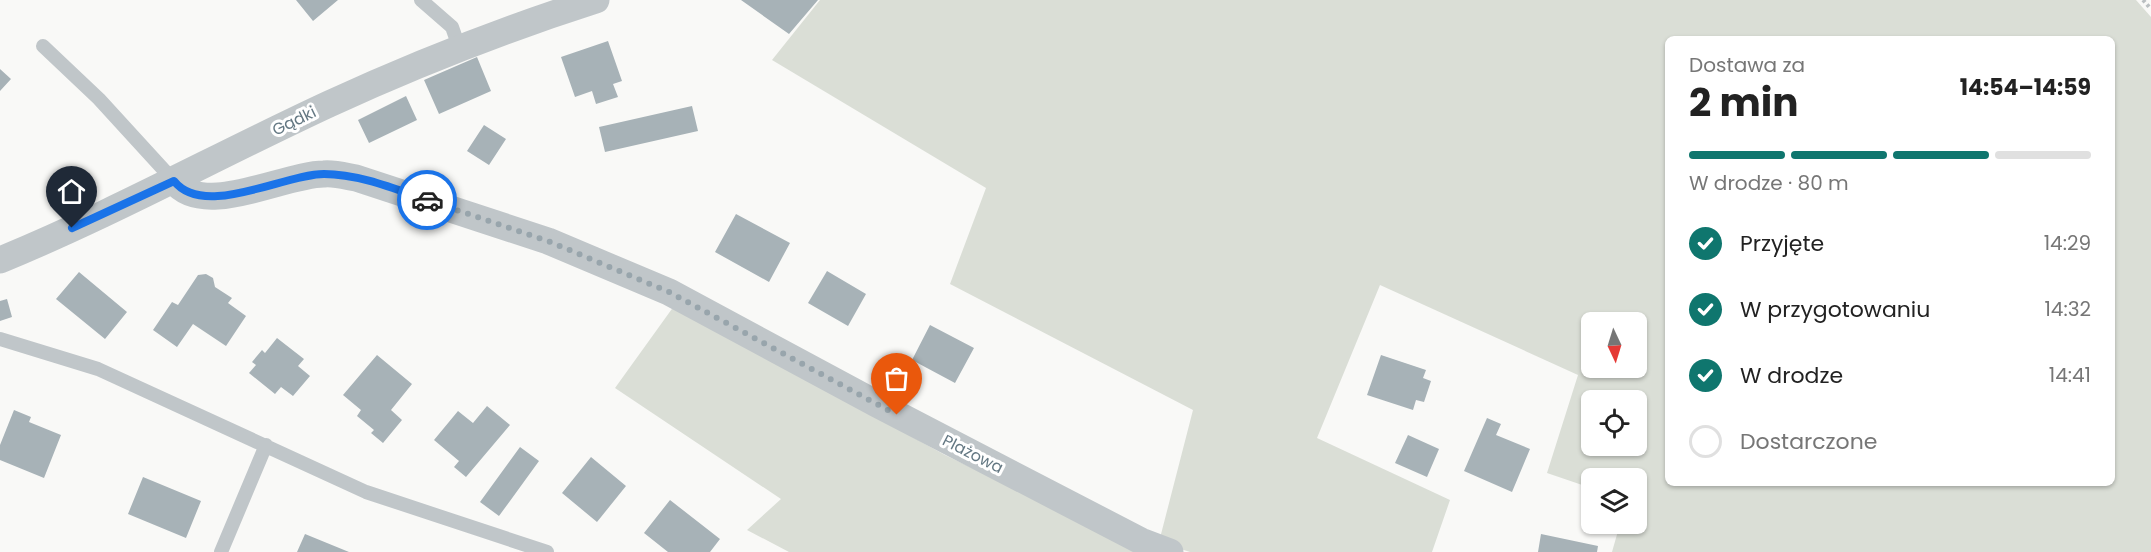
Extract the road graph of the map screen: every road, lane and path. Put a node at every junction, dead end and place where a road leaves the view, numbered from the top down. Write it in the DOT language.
graph roads {
  1 [pos="421,0"];
  2 [pos="596,0"];
  3 [pos="2143,0"];
  4 [pos="2151,9"];
  5 [pos="43,46"];
  6 [pos="459,47"];
  7 [pos="174,181"];
  8 [pos="0,260"];
  9 [pos="0,339"];
  10 [pos="266,445"];
  11 [pos="221,552"];
  12 [pos="547,552"];
  13 [pos="1170,552"];
  1 -- 6 [label="lane"];
  2 -- 6 [label="street, Gądki"];
  3 -- 4 [label="path"];
  5 -- 7 [label="lane"];
  6 -- 7 [label="street, Gądki"];
  7 -- 8 [label="street, Gądki"];
  7 -- 13 [label="street, Plażowa"];
  9 -- 10 [label="lane"];
  10 -- 11 [label="lane"];
  10 -- 12 [label="lane"];
}
